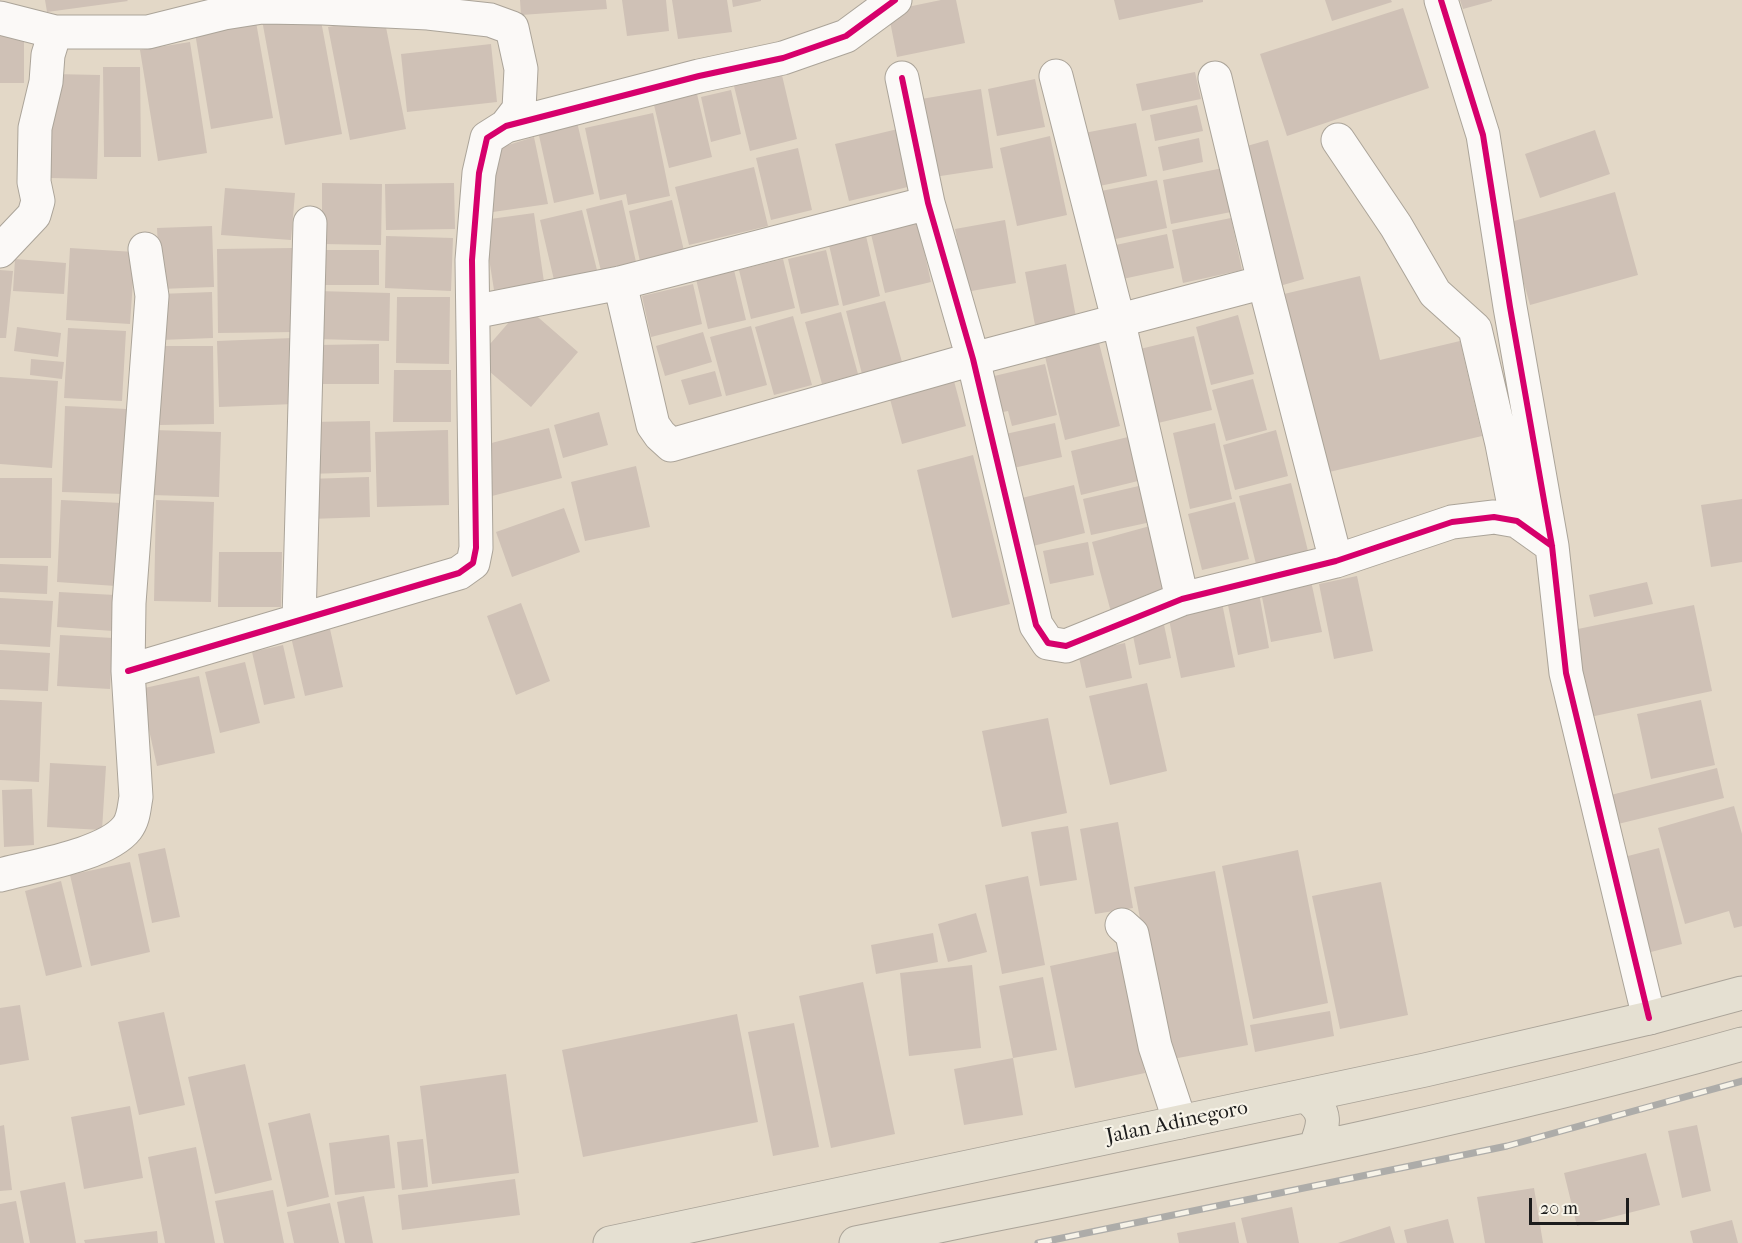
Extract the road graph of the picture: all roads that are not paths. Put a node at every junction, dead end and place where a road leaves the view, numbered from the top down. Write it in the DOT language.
graph roads {
  1 [pos="895,0"];
  2 [pos="1442,0"];
  3 [pos="430,6"];
  4 [pos="0,18"];
  5 [pos="55,32"];
  6 [pos="1056,76"];
  7 [pos="902,78"];
  8 [pos="1215,78"];
  9 [pos="506,126"];
  10 [pos="1338,140"];
  11 [pos="928,203"];
  12 [pos="310,223"];
  13 [pos="145,249"];
  14 [pos="0,251"];
  15 [pos="1264,282"];
  16 [pos="620,283"];
  17 [pos="473,312"];
  18 [pos="1118,319"];
  19 [pos="973,359"];
  20 [pos="1517,521"];
  21 [pos="1552,546"];
  22 [pos="1336,561"];
  23 [pos="1182,599"];
  24 [pos="299,619"];
  25 [pos="128,671"];
  26 [pos="0,876"];
  27 [pos="1122,925"];
  28 [pos="1742,993"];
  29 [pos="1649,1018"];
  30 [pos="1742,1044"];
  31 [pos="1425,1070"];
  32 [pos="1305,1096"];
  33 [pos="1432,1121"];
  34 [pos="1180,1122"];
  35 [pos="1315,1148"];
  36 [pos="610,1243"];
  37 [pos="856,1243"];
  1 -- 9 [label="street"];
  2 -- 21 [label="street"];
  3 -- 5 [label="street"];
  3 -- 9 [label="street"];
  4 -- 5 [label="street"];
  5 -- 14 [label="street"];
  6 -- 18 [label="street"];
  7 -- 11 [label="street"];
  8 -- 15 [label="street"];
  9 -- 17 [label="street"];
  10 -- 20 [label="street"];
  11 -- 16 [label="street"];
  11 -- 19 [label="street"];
  12 -- 24 [label="street"];
  13 -- 25 [label="street"];
  15 -- 18 [label="street"];
  15 -- 22 [label="street"];
  16 -- 17 [label="street"];
  16 -- 19 [label="street"];
  17 -- 24 [label="street"];
  18 -- 19 [label="street"];
  18 -- 23 [label="street"];
  19 -- 23 [label="street"];
  20 -- 21 [label="street"];
  20 -- 22 [label="street"];
  21 -- 29 [label="street"];
  22 -- 23 [label="street"];
  24 -- 25 [label="street"];
  25 -- 26 [label="street"];
  27 -- 34 [label="street"];
  28 -- 29 [label="highway, Jalan Adinegoro"];
  29 -- 31 [label="highway, Jalan Adinegoro"];
  30 -- 33 [label="highway"];
  31 -- 32 [label="highway, Jalan Adinegoro"];
  31 -- 33 [label="highway"];
  32 -- 34 [label="highway, Jalan Adinegoro"];
  32 -- 35 [label="highway"];
  33 -- 35 [label="highway"];
  34 -- 36 [label="highway, Jalan Adinegoro"];
  35 -- 37 [label="highway"];
}
